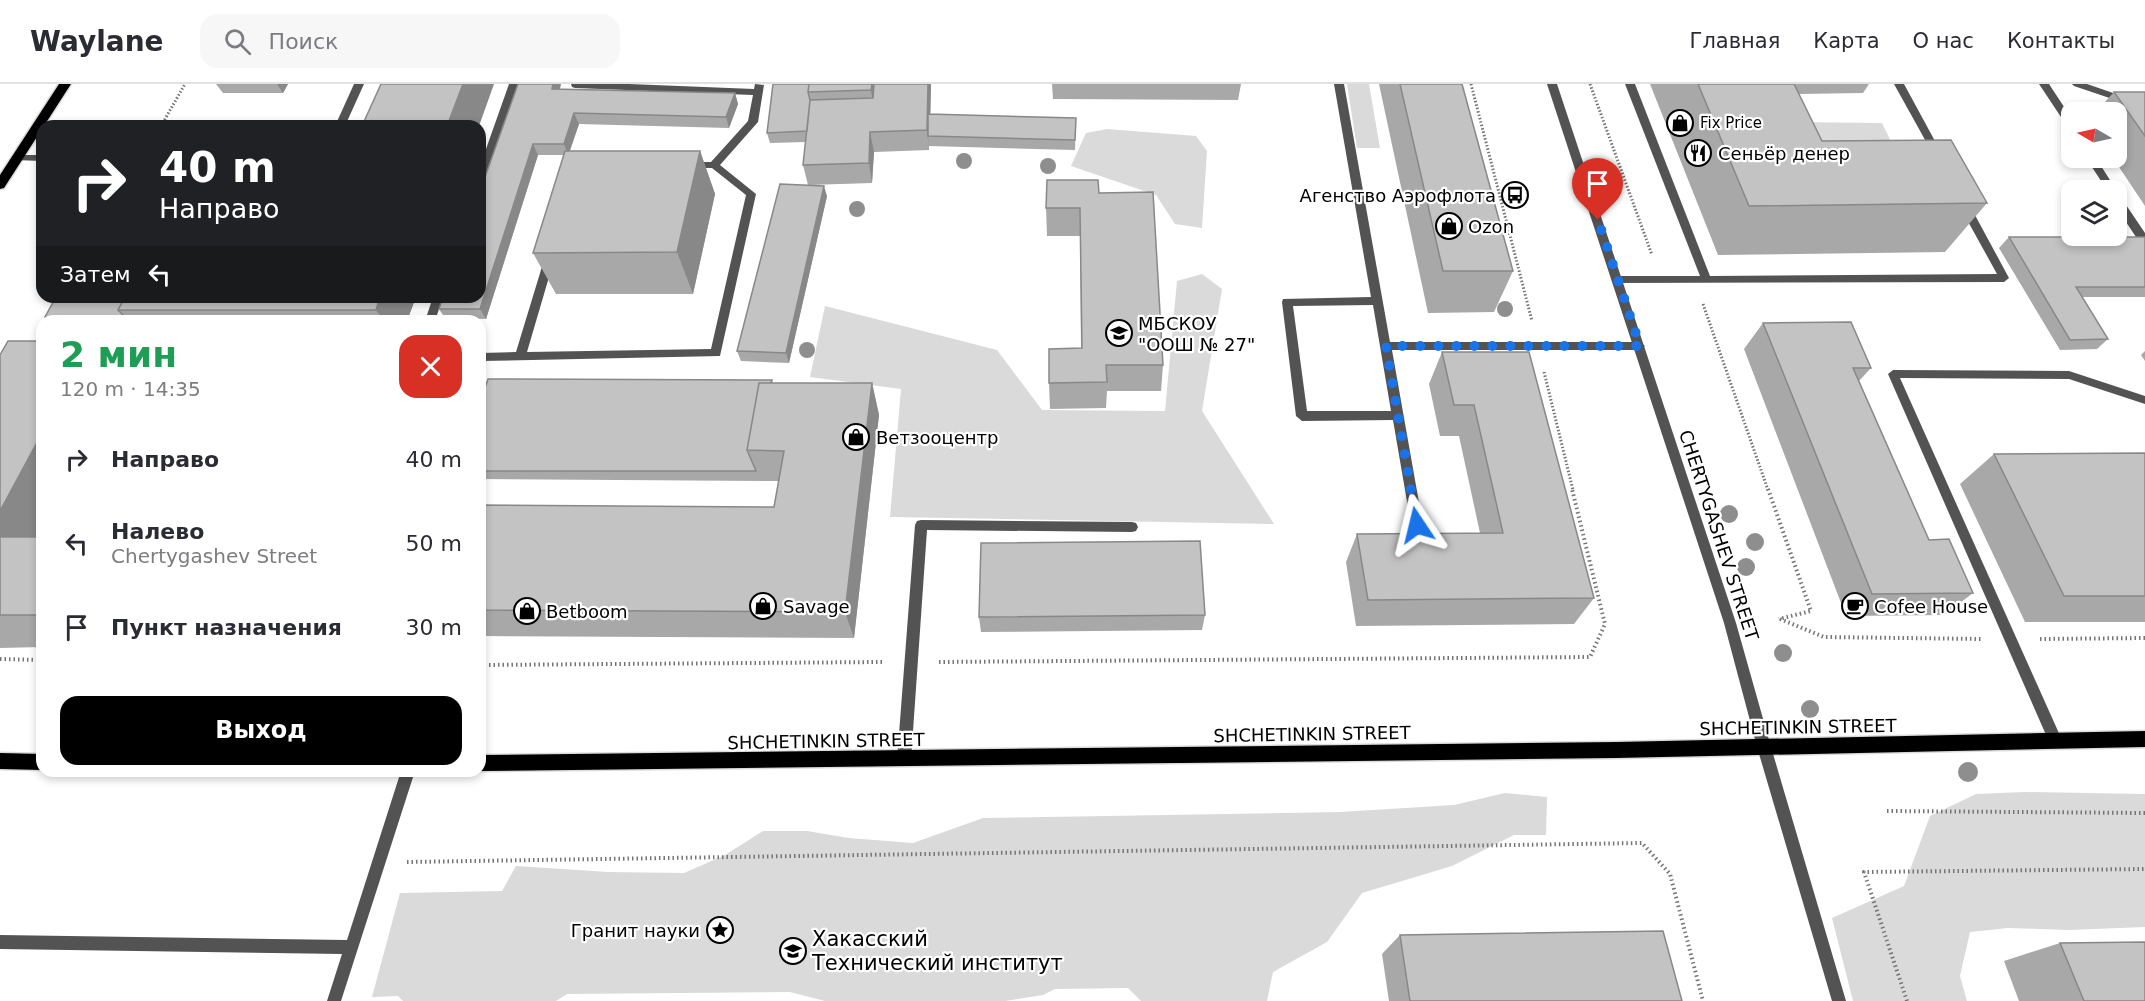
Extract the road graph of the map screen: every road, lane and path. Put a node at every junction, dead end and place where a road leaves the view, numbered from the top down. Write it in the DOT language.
graph roads {
  1 [pos="65,84"];
  2 [pos="185,84"];
  3 [pos="359,84"];
  4 [pos="514,84"];
  5 [pos="1339,84"];
  6 [pos="1552,84"];
  7 [pos="1590,84"];
  8 [pos="1630,84"];
  9 [pos="1899,84"];
  10 [pos="2044,84"];
  11 [pos="2077,84"];
  12 [pos="575,86"];
  13 [pos="758,88"];
  14 [pos="2145,107"];
  15 [pos="2061,110"];
  16 [pos="42,120"];
  17 [pos="164,120"];
  18 [pos="343,120"];
  19 [pos="36,129"];
  20 [pos="17,158"];
  21 [pos="36,158"];
  22 [pos="486,163"];
  23 [pos="680,165"];
  24 [pos="714,165"];
  25 [pos="1943,166"];
  26 [pos="0,184"];
  27 [pos="1960,196"];
  28 [pos="2127,214"];
  29 [pos="2145,237"];
  30 [pos="553,246"];
  31 [pos="1661,279"];
  32 [pos="1706,279"];
  33 [pos="1618,280"];
  34 [pos="1377,301"];
  35 [pos="1386,346"];
  36 [pos="1640,346"];
  37 [pos="520,356"];
  38 [pos="486,357"];
  39 [pos="2145,400"];
  40 [pos="1397,415"];
  41 [pos="1417,525"];
  42 [pos="1132,527"];
  43 [pos="2145,638"];
  44 [pos="2010,639"];
  45 [pos="1590,657"];
  46 [pos="0,659"];
  47 [pos="36,660"];
  48 [pos="912,662"];
  49 [pos="486,665"];
  50 [pos="2145,739"];
  51 [pos="2055,740"];
  52 [pos="1764,747"];
  53 [pos="904,760"];
  54 [pos="0,761"];
  55 [pos="36,762"];
  56 [pos="486,764"];
  57 [pos="406,777"];
  58 [pos="1887,812"];
  59 [pos="2145,813"];
  60 [pos="379,862"];
  61 [pos="2145,869"];
  62 [pos="0,942"];
  63 [pos="351,947"];
  64 [pos="334,1001"];
  65 [pos="1702,1001"];
  66 [pos="1839,1001"];
  67 [pos="1907,1001"];
  1 -- 16 [label="main road"];
  2 -- 17 [label="path"];
  3 -- 18 [label="street"];
  4 -- 22 [label="street"];
  5 -- 34 [label="street"];
  6 -- 33 [label="street, CHERTYGASHEV STREET"];
  7 -- 31 [label="path"];
  8 -- 32 [label="street"];
  9 -- 25 [label="street"];
  10 -- 15 [label="street"];
  11 -- 14 [label="street"];
  12 -- 13 [label="street"];
  13 -- 24 [label="street"];
  19 -- 20 [label="main road"];
  20 -- 21 [label="street"];
  20 -- 26 [label="main road"];
  23 -- 24 [label="street"];
  24 -- 37 [label="street"];
  27 -- 32 [label="street"];
  28 -- 29 [label="street"];
  30 -- 37 [label="street"];
  31 -- 32 [label="street"];
  31 -- 33 [label="street"];
  31 -- 44 [label="path"];
  33 -- 36 [label="street, CHERTYGASHEV STREET"];
  34 -- 35 [label="street"];
  34 -- 40 [label="street"];
  35 -- 36 [label="street"];
  35 -- 40 [label="street"];
  36 -- 52 [label="street, CHERTYGASHEV STREET"];
  37 -- 38 [label="street"];
  39 -- 44 [label="street"];
  40 -- 41 [label="street"];
  42 -- 48 [label="street"];
  43 -- 44 [label="path"];
  44 -- 51 [label="street"];
  45 -- 48 [label="path"];
  46 -- 47 [label="path"];
  48 -- 49 [label="path"];
  48 -- 53 [label="street"];
  50 -- 51 [label="main road, SHCHETINKIN STREET"];
  51 -- 52 [label="main road, SHCHETINKIN STREET"];
  52 -- 53 [label="main road, SHCHETINKIN STREET"];
  52 -- 66 [label="street, CHERTYGASHEV STREET"];
  53 -- 56 [label="main road, SHCHETINKIN STREET"];
  54 -- 55 [label="main road"];
  57 -- 60 [label="street"];
  58 -- 59 [label="path"];
  60 -- 63 [label="street"];
  60 -- 65 [label="path"];
  61 -- 67 [label="path"];
  62 -- 63 [label="street"];
  63 -- 64 [label="street"];
}
